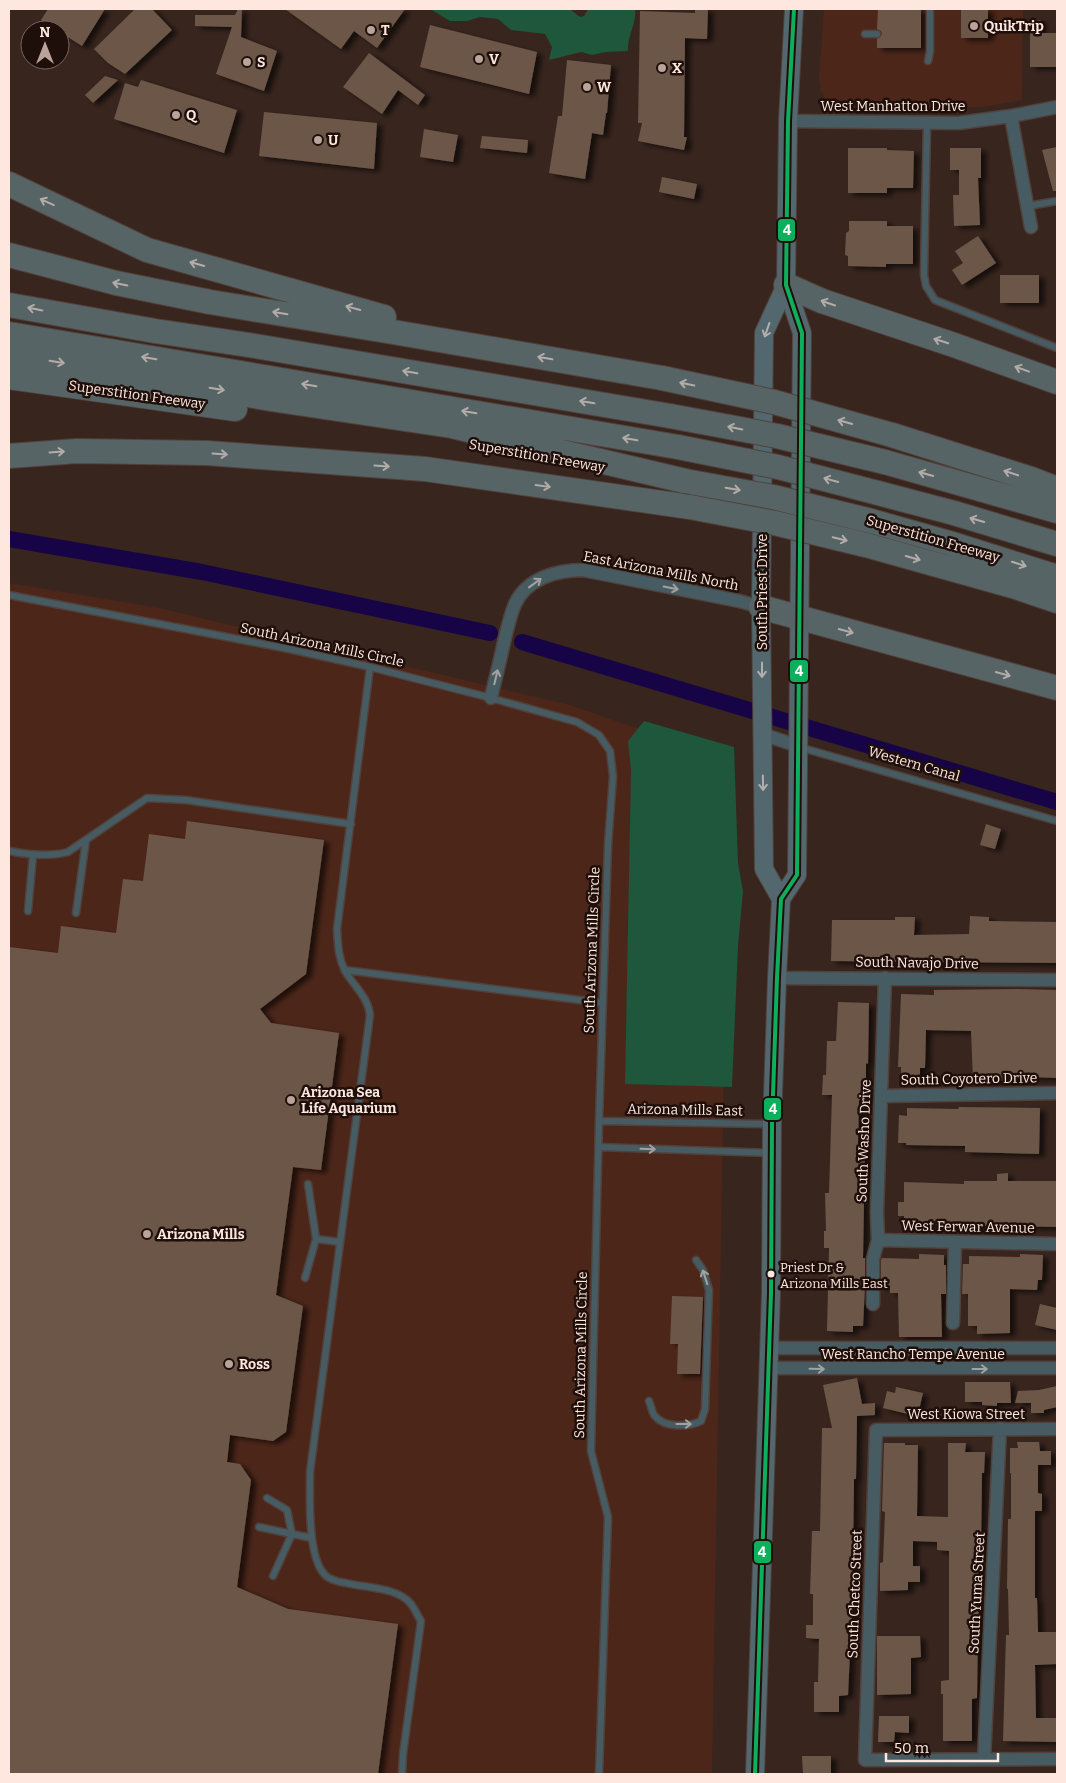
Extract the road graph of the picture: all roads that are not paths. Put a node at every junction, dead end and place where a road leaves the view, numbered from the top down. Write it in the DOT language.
graph roads {
  1 [pos="794,9"];
  2 [pos="930,9"];
  3 [pos="865,34"];
  4 [pos="877,34"];
  5 [pos="921,35"];
  6 [pos="930,35"];
  7 [pos="928,61"];
  8 [pos="1057,107"];
  9 [pos="1011,116"];
  10 [pos="788,121"];
  11 [pos="927,123"];
  12 [pos="9,184"];
  13 [pos="1057,201"];
  14 [pos="1028,206"];
  15 [pos="1031,227"];
  16 [pos="9,255"];
  17 [pos="786,285"];
  18 [pos="9,304"];
  19 [pos="9,334"];
  20 [pos="1057,348"];
  21 [pos="9,354"];
  22 [pos="518,354"];
  23 [pos="9,377"];
  24 [pos="1057,382"];
  25 [pos="9,456"];
  26 [pos="685,481"];
  27 [pos="1057,489"];
  28 [pos="1057,512"];
  29 [pos="1057,544"];
  30 [pos="1057,577"];
  31 [pos="9,595"];
  32 [pos="1057,601"];
  33 [pos="761,607"];
  34 [pos="799,618"];
  35 [pos="370,667"];
  36 [pos="1057,688"];
  37 [pos="491,698"];
  38 [pos="762,732"];
  39 [pos="798,742"];
  40 [pos="1057,821"];
  41 [pos="351,824"];
  42 [pos="86,840"];
  43 [pos="9,851"];
  44 [pos="32,855"];
  45 [pos="781,899"];
  46 [pos="28,911"];
  47 [pos="76,913"];
  48 [pos="345,970"];
  49 [pos="777,978"];
  50 [pos="885,978"];
  51 [pos="1057,980"];
  52 [pos="603,1004"];
  53 [pos="1057,1093"];
  54 [pos="881,1096"];
  55 [pos="599,1121"];
  56 [pos="772,1124"];
  57 [pos="599,1147"];
  58 [pos="771,1153"];
  59 [pos="308,1184"];
  60 [pos="316,1239"];
  61 [pos="878,1240"];
  62 [pos="340,1242"];
  63 [pos="954,1242"];
  64 [pos="1057,1244"];
  65 [pos="696,1260"];
  66 [pos="305,1278"];
  67 [pos="873,1304"];
  68 [pos="954,1322"];
  69 [pos="769,1348"];
  70 [pos="856,1348"];
  71 [pos="946,1348"];
  72 [pos="1030,1348"];
  73 [pos="1057,1348"];
  74 [pos="768,1368"];
  75 [pos="1057,1368"];
  76 [pos="857,1369"];
  77 [pos="945,1369"];
  78 [pos="1030,1369"];
  79 [pos="649,1401"];
  80 [pos="1000,1428"];
  81 [pos="1057,1429"];
  82 [pos="876,1430"];
  83 [pos="267,1498"];
  84 [pos="259,1527"];
  85 [pos="292,1534"];
  86 [pos="312,1538"];
  87 [pos="273,1576"];
  88 [pos="1057,1759"];
  89 [pos="984,1760"];
  90 [pos="402,1774"];
  91 [pos="598,1774"];
  92 [pos="755,1774"];
  1 -- 10 [label="main road, South Priest Drive"];
  2 -- 6 [label="lane"];
  3 -- 4 [label="lane"];
  5 -- 6 [label="lane"];
  6 -- 7 [label="lane"];
  8 -- 9 [label="street, West Manhatton Drive"];
  9 -- 11 [label="street, West Manhatton Drive"];
  9 -- 14 [label="street"];
  10 -- 11 [label="street, West Manhatton Drive"];
  10 -- 17 [label="main road, South Priest Drive"];
  11 -- 20 [label="lane"];
  22 -- 12 [label="highway, one-way"];
  13 -- 14 [label="lane"];
  14 -- 15 [label="street"];
  22 -- 16 [label="highway, one-way"];
  24 -- 17 [label="highway, one-way"];
  17 -- 33 [label="main road, South Priest Drive, one-way"];
  17 -- 34 [label="main road, South Priest Drive"];
  28 -- 18 [label="highway, one-way, bridge"];
  29 -- 19 [label="highway, one-way, bridge"];
  21 -- 26 [label="highway, one-way"];
  27 -- 22 [label="highway, one-way, bridge"];
  23 -- 26 [label="highway, Superstition Freeway"];
  25 -- 32 [label="highway, one-way, bridge"];
  26 -- 30 [label="highway, Superstition Freeway, one-way, bridge"];
  31 -- 35 [label="lane, South Arizona Mills Circle"];
  33 -- 34 [label="highway"];
  37 -- 33 [label="street, East Arizona Mills North, one-way"];
  33 -- 38 [label="main road, South Priest Drive, one-way"];
  34 -- 36 [label="highway, one-way"];
  34 -- 39 [label="main road, South Priest Drive"];
  35 -- 37 [label="lane, South Arizona Mills Circle"];
  35 -- 41 [label="lane"];
  37 -- 52 [label="lane, South Arizona Mills Circle"];
  38 -- 39 [label="street, Western Canal"];
  38 -- 45 [label="main road, South Priest Drive, one-way"];
  39 -- 40 [label="lane, Western Canal"];
  39 -- 45 [label="main road, South Priest Drive"];
  41 -- 42 [label="lane"];
  41 -- 48 [label="lane"];
  42 -- 44 [label="lane"];
  42 -- 47 [label="lane"];
  43 -- 44 [label="lane"];
  44 -- 46 [label="lane"];
  45 -- 49 [label="main road"];
  48 -- 52 [label="lane"];
  48 -- 62 [label="lane"];
  49 -- 50 [label="street, South Navajo Drive"];
  49 -- 56 [label="main road"];
  50 -- 51 [label="street, South Navajo Drive"];
  50 -- 54 [label="street, South Washo Drive"];
  52 -- 55 [label="lane, South Arizona Mills Circle"];
  53 -- 54 [label="street, South Coyotero Drive"];
  54 -- 61 [label="street, South Washo Drive"];
  55 -- 56 [label="lane, Arizona Mills East"];
  55 -- 57 [label="lane, South Arizona Mills Circle"];
  56 -- 58 [label="main road"];
  57 -- 58 [label="lane, one-way"];
  57 -- 91 [label="lane, South Arizona Mills Circle"];
  58 -- 69 [label="main road"];
  59 -- 60 [label="lane"];
  60 -- 62 [label="lane"];
  60 -- 66 [label="lane"];
  61 -- 63 [label="street, West Ferwar Avenue"];
  61 -- 67 [label="street, South Washo Drive"];
  62 -- 86 [label="lane"];
  63 -- 64 [label="street, West Ferwar Avenue"];
  63 -- 68 [label="street"];
  79 -- 65 [label="lane, one-way"];
  69 -- 70 [label="street, West Rancho Tempe Avenue"];
  69 -- 74 [label="main road"];
  70 -- 71 [label="street, West Rancho Tempe Avenue"];
  70 -- 76 [label="street"];
  71 -- 72 [label="street, West Rancho Tempe Avenue"];
  71 -- 77 [label="street"];
  72 -- 73 [label="street, West Rancho Tempe Avenue"];
  72 -- 78 [label="street"];
  74 -- 76 [label="street, West Rancho Tempe Avenue, one-way"];
  74 -- 92 [label="main road"];
  75 -- 78 [label="street, West Rancho Tempe Avenue"];
  76 -- 77 [label="street, West Rancho Tempe Avenue"];
  77 -- 78 [label="street, West Rancho Tempe Avenue, one-way"];
  80 -- 81 [label="street, West Kiowa Street"];
  80 -- 82 [label="street, West Kiowa Street"];
  80 -- 89 [label="street, South Yuma Street"];
  82 -- 89 [label="street, South Chetco Street"];
  83 -- 85 [label="lane"];
  84 -- 85 [label="lane"];
  85 -- 86 [label="lane"];
  85 -- 87 [label="lane"];
  86 -- 90 [label="lane"];
  88 -- 89 [label="street"];
}
